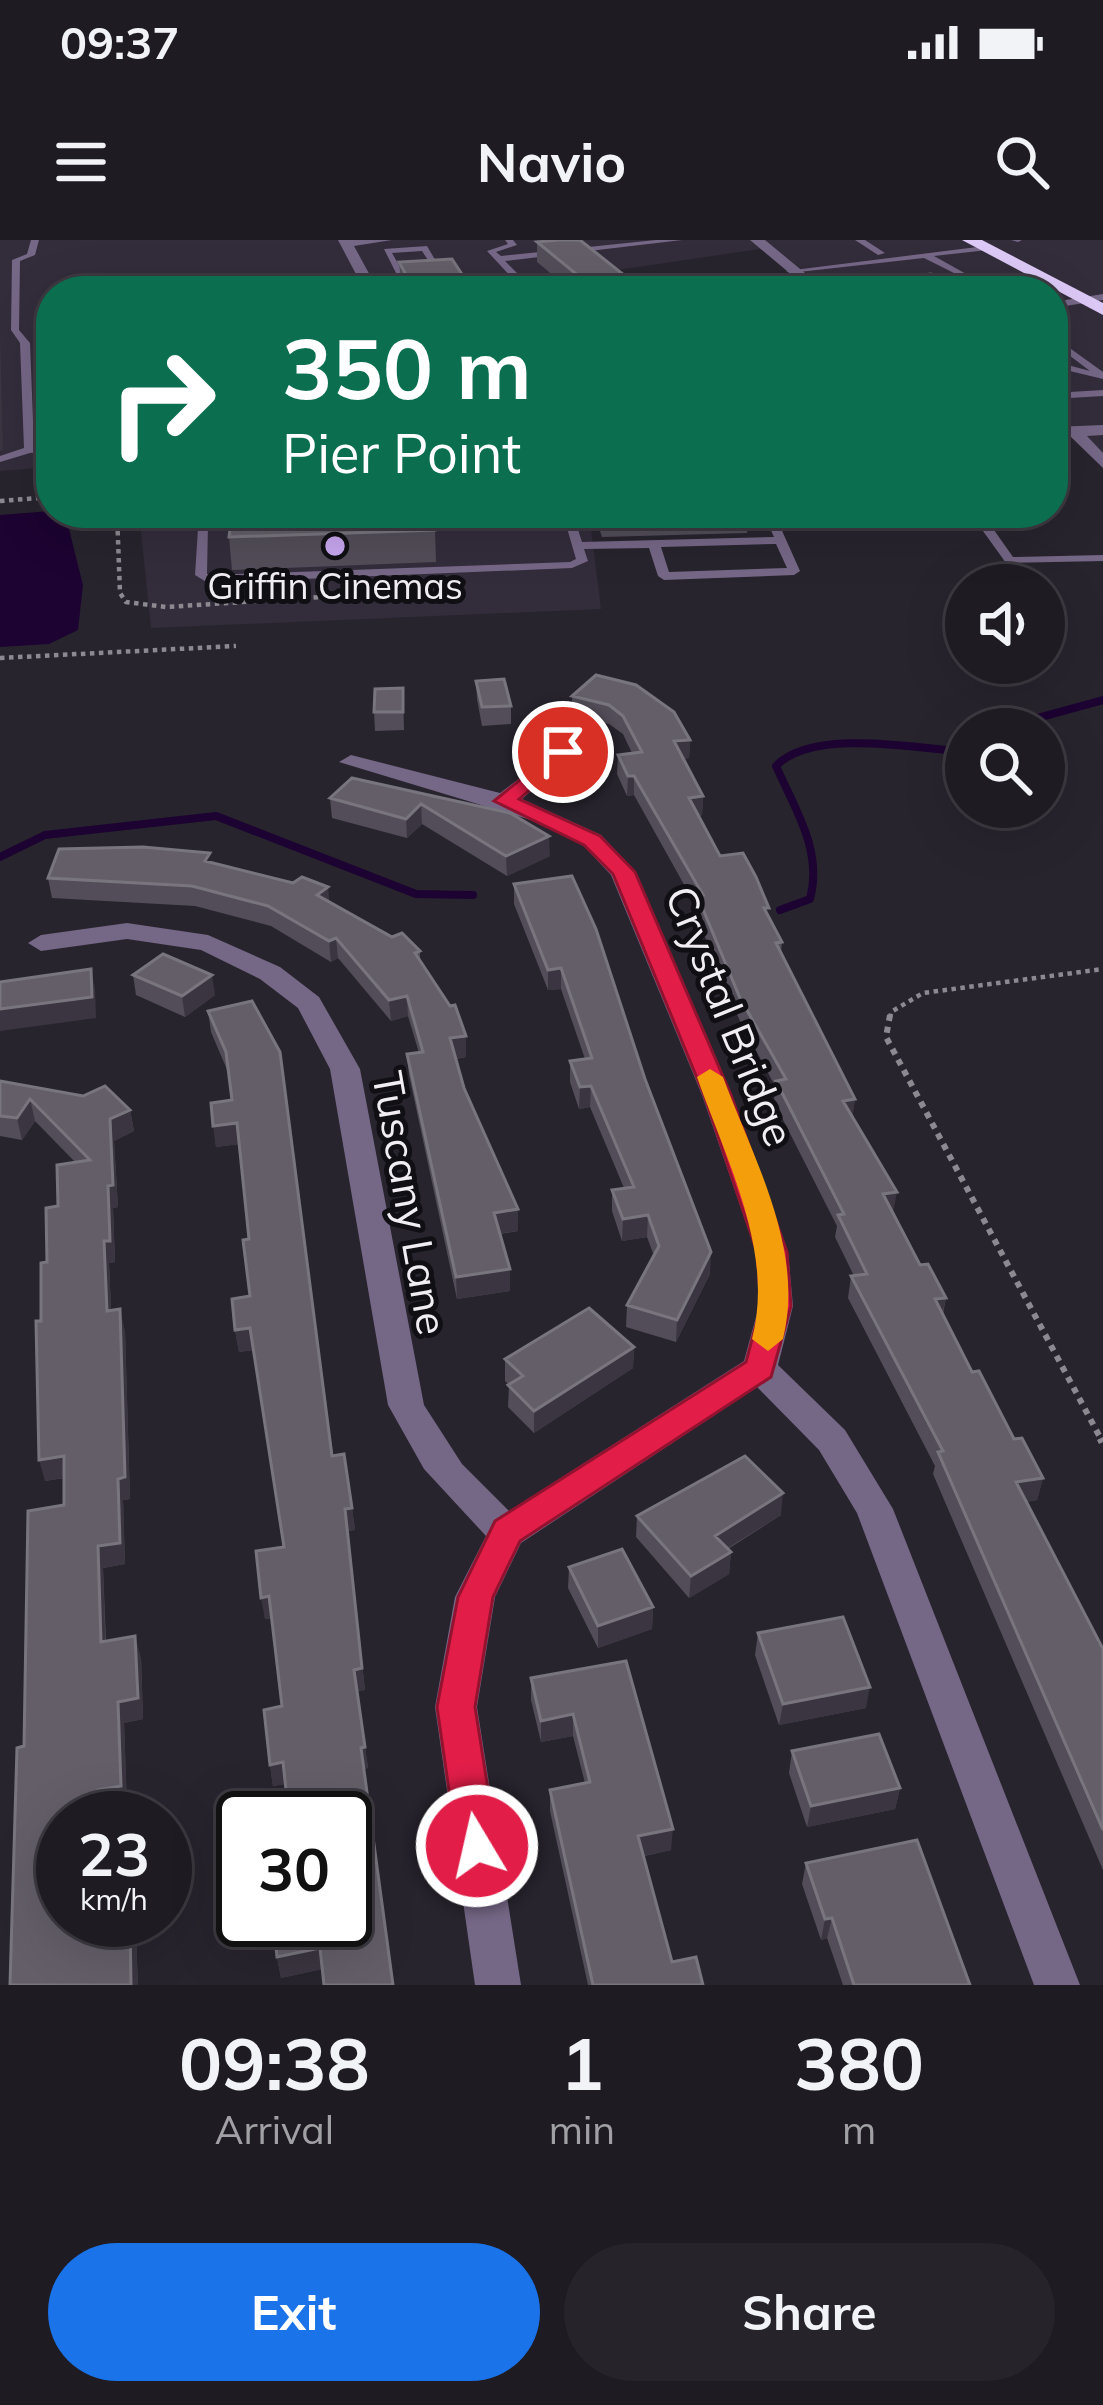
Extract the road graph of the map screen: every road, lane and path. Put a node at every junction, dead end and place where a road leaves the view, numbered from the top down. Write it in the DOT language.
graph roads {
  1 [pos="35,240"];
  2 [pos="385,240"];
  3 [pos="581,240"];
  4 [pos="677,240"];
  5 [pos="757,240"];
  6 [pos="859,240"];
  7 [pos="903,240"];
  8 [pos="346,241"];
  9 [pos="511,243"];
  10 [pos="977,244"];
  11 [pos="921,252"];
  12 [pos="881,253"];
  13 [pos="499,259"];
  14 [pos="940,263"];
  15 [pos="796,274"];
  16 [pos="1083,275"];
  17 [pos="364,276"];
  18 [pos="405,276"];
  19 [pos="443,276"];
  20 [pos="515,276"];
  21 [pos="799,276"];
  22 [pos="965,276"];
  23 [pos="1046,276"];
  24 [pos="1103,286"];
  25 [pos="1094,298"];
  26 [pos="1103,310"];
  27 [pos="1068,350"];
  28 [pos="1068,368"];
  29 [pos="1103,377"];
  30 [pos="1068,379"];
  31 [pos="1103,393"];
  32 [pos="1068,395"];
  33 [pos="1103,430"];
  34 [pos="1068,431"];
  35 [pos="1074,431"];
  36 [pos="36,449"];
  37 [pos="29,450"];
  38 [pos="0,460"];
  39 [pos="1103,464"];
  40 [pos="36,498"];
  41 [pos="0,501"];
  42 [pos="203,528"];
  43 [pos="573,528"];
  44 [pos="776,528"];
  45 [pos="987,528"];
  46 [pos="780,539"];
  47 [pos="654,544"];
  48 [pos="578,546"];
  49 [pos="1103,558"];
  50 [pos="236,646"];
  51 [pos="0,658"];
  52 [pos="563,752"];
  53 [pos="351,762"];
  54 [pos="505,801"];
  55 [pos="41,943"];
  56 [pos="1103,969"];
  57 [pos="760,1368"];
  58 [pos="1103,1442"];
  59 [pos="507,1532"];
  60 [pos="498,1985"];
  61 [pos="1057,1985"];
  1 -- 37 [label="lane"];
  2 -- 8 [label="street"];
  3 -- 9 [label="lane"];
  4 -- 13 [label="lane"];
  5 -- 15 [label="street"];
  6 -- 12 [label="lane"];
  7 -- 11 [label="lane"];
  8 -- 17 [label="street"];
  9 -- 13 [label="lane"];
  10 -- 11 [label="lane"];
  10 -- 23 [label="highway"];
  11 -- 14 [label="lane"];
  11 -- 15 [label="lane"];
  13 -- 20 [label="lane"];
  14 -- 15 [label="lane"];
  14 -- 22 [label="lane"];
  15 -- 21 [label="street"];
  16 -- 24 [label="highway"];
  18 -- 19 [label="lane"];
  25 -- 26 [label="highway"];
  27 -- 29 [label="lane"];
  28 -- 29 [label="lane"];
  29 -- 30 [label="lane"];
  31 -- 32 [label="lane"];
  33 -- 35 [label="street"];
  34 -- 35 [label="street"];
  35 -- 39 [label="street"];
  36 -- 37 [label="lane"];
  37 -- 38 [label="lane"];
  40 -- 41 [label="path"];
  42 -- 48 [label="lane"];
  43 -- 48 [label="lane"];
  44 -- 46 [label="lane"];
  45 -- 49 [label="lane"];
  46 -- 47 [label="lane"];
  46 -- 47 [label="lane"];
  47 -- 48 [label="lane"];
  50 -- 51 [label="path"];
  52 -- 54 [label="street"];
  53 -- 54 [label="street, Crystal Bridge"];
  54 -- 57 [label="street, Crystal Bridge"];
  55 -- 59 [label="street, Tuscany Lane"];
  56 -- 58 [label="path"];
  57 -- 59 [label="street"];
  57 -- 61 [label="street"];
  59 -- 60 [label="street"];
}
